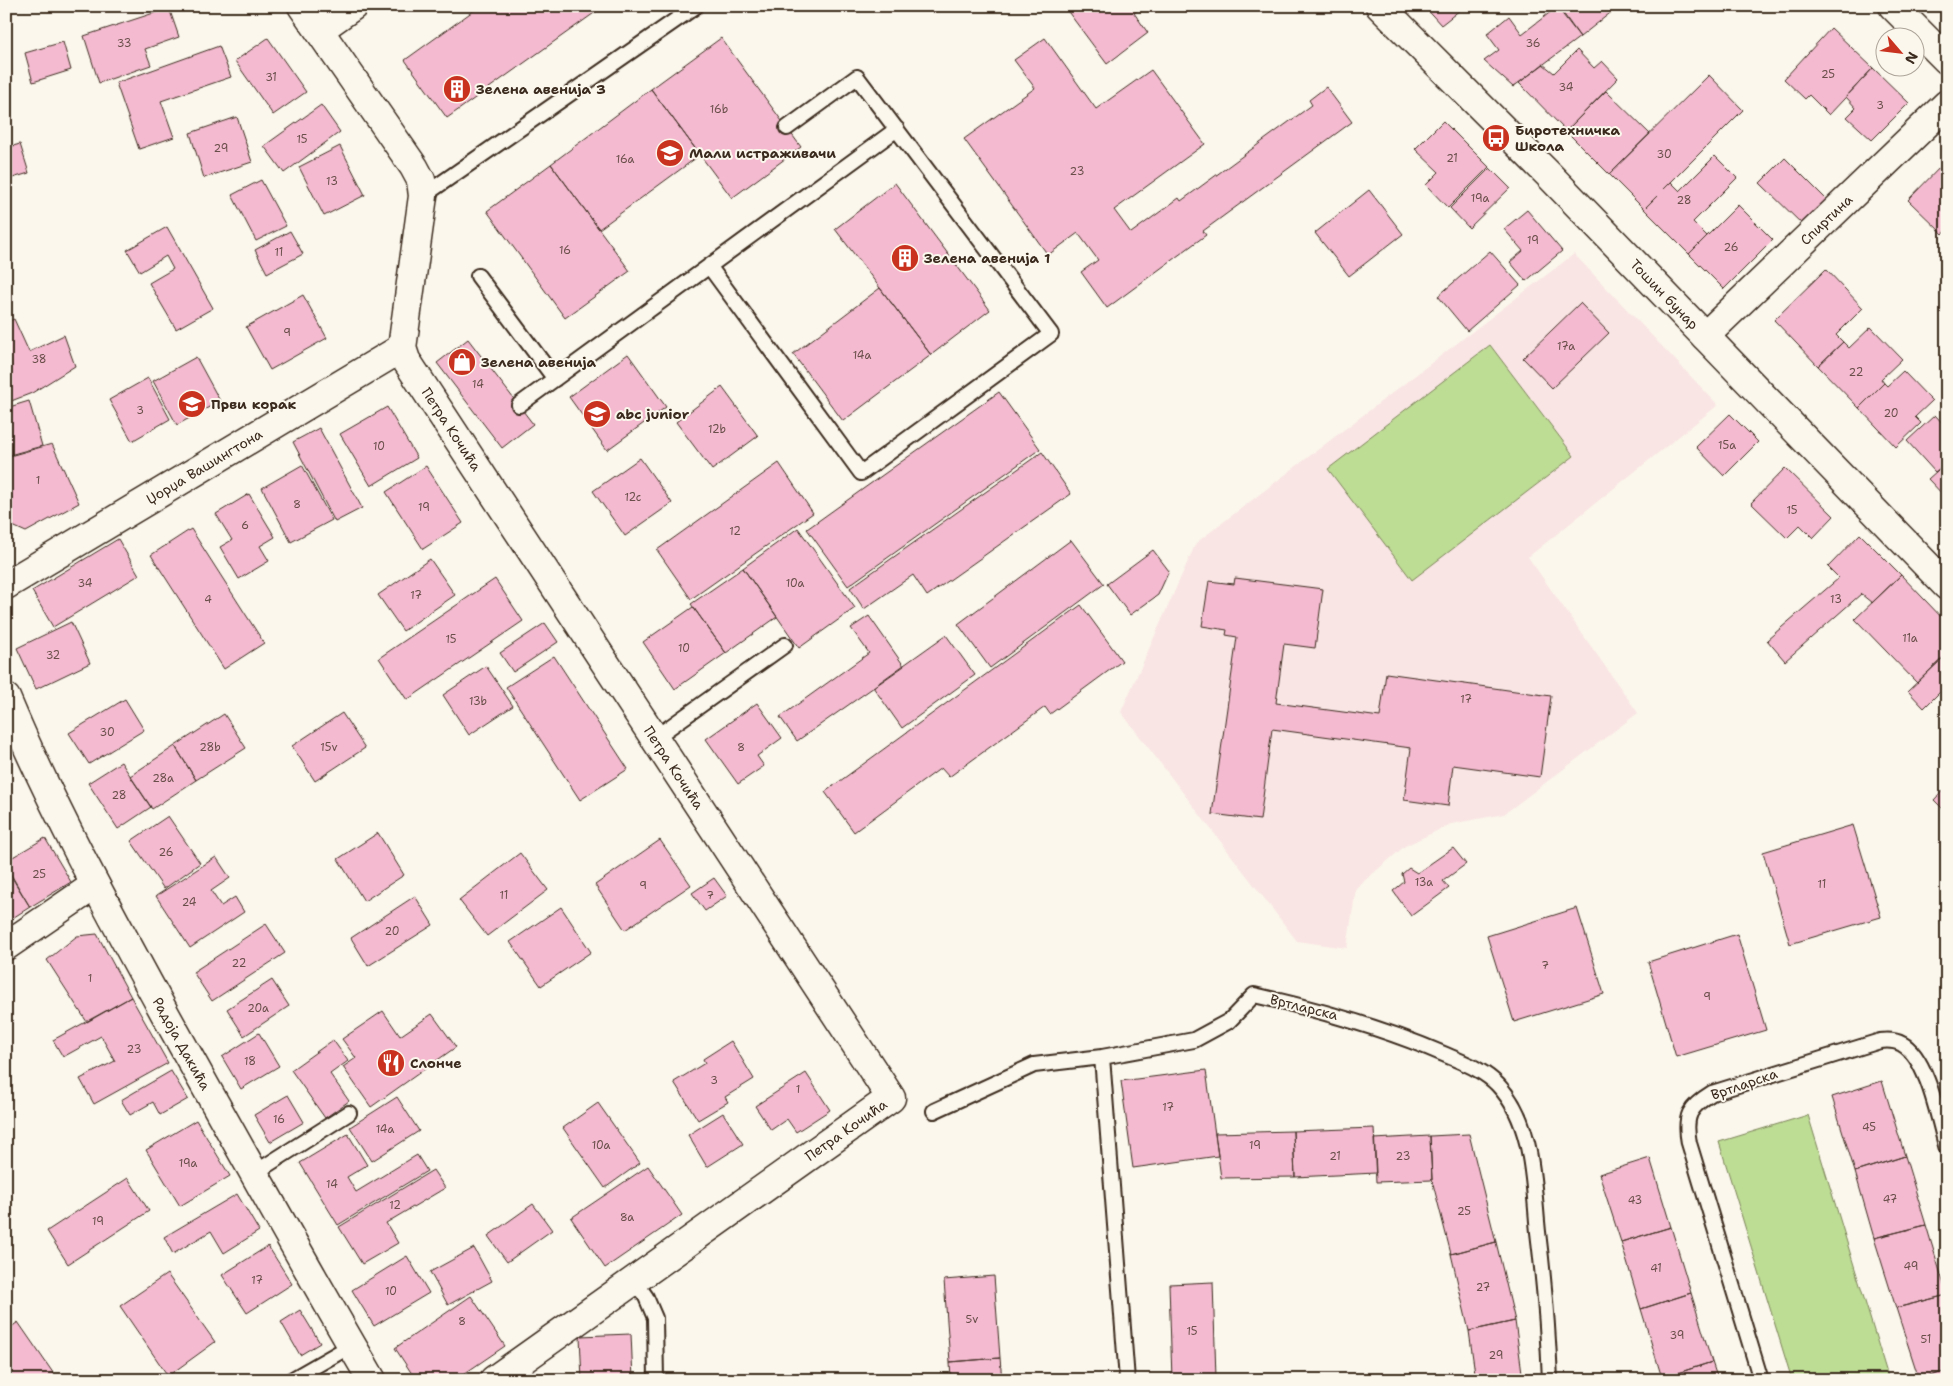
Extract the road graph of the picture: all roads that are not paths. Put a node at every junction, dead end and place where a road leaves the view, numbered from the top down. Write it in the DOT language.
graph roads {
  1 [pos="302,6"];
  2 [pos="353,6"];
  3 [pos="696,6"];
  4 [pos="1380,6"];
  5 [pos="1893,6"];
  6 [pos="319,30"];
  7 [pos="1947,60"];
  8 [pos="1947,104"];
  9 [pos="787,128"];
  10 [pos="897,129"];
  11 [pos="423,196"];
  12 [pos="710,266"];
  13 [pos="478,276"];
  14 [pos="1705,336"];
  15 [pos="402,348"];
  16 [pos="555,379"];
  17 [pos="519,405"];
  18 [pos="6,585"];
  19 [pos="1947,586"];
  20 [pos="785,645"];
  21 [pos="6,698"];
  22 [pos="656,737"];
  23 [pos="95,885"];
  24 [pos="6,946"];
  25 [pos="1102,1057"];
  26 [pos="934,1111"];
  27 [pos="349,1113"];
  28 [pos="1947,1149"];
  29 [pos="253,1174"];
  30 [pos="634,1280"];
  31 [pos="352,1345"];
  32 [pos="291,1380"];
  33 [pos="372,1380"];
  34 [pos="494,1380"];
  35 [pos="656,1380"];
  36 [pos="1127,1380"];
  37 [pos="1550,1380"];
  38 [pos="1761,1380"];
  1 -- 6 [label="street"];
  2 -- 6 [label="street"];
  3 -- 11 [label="lane"];
  4 -- 14 [label="street, Тошин бунар"];
  5 -- 7 [label="street"];
  6 -- 11 [label="street"];
  8 -- 14 [label="street, Спиртина"];
  9 -- 10 [label="lane"];
  10 -- 12 [label="lane"];
  10 -- 12 [label="lane"];
  11 -- 15 [label="street"];
  12 -- 16 [label="lane"];
  13 -- 16 [label="lane"];
  14 -- 19 [label="street, Тошин бунар"];
  15 -- 18 [label="street, Џорџа Вашингтона"];
  15 -- 22 [label="street, Петра Кочића"];
  16 -- 17 [label="lane"];
  20 -- 22 [label="lane"];
  21 -- 23 [label="street, Радоја Дакића"];
  22 -- 30 [label="street, Петра Кочића"];
  23 -- 24 [label="street"];
  23 -- 29 [label="street, Радоја Дакића"];
  25 -- 26 [label="lane"];
  25 -- 36 [label="lane"];
  25 -- 37 [label="lane, Вртларска"];
  27 -- 29 [label="lane"];
  28 -- 38 [label="lane, Вртларска"];
  29 -- 31 [label="street, Радоја Дакића"];
  30 -- 34 [label="street, Петра Кочића"];
  30 -- 35 [label="lane"];
  31 -- 32 [label="lane"];
  31 -- 33 [label="street, Радоја Дакића"];
}
